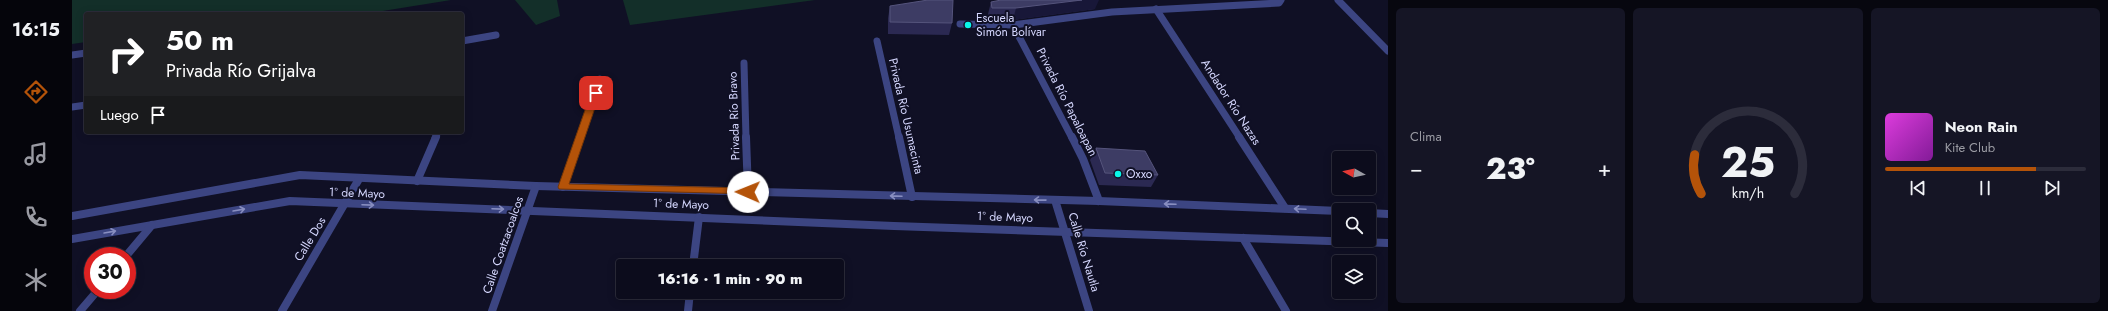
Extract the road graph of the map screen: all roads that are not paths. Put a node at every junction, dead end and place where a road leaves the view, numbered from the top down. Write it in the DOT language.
graph roads {
  1 [pos="1281,0"];
  2 [pos="1338,0"];
  3 [pos="1156,9"];
  4 [pos="960,24"];
  5 [pos="1013,25"];
  6 [pos="496,35"];
  7 [pos="464,41"];
  8 [pos="877,41"];
  9 [pos="1388,51"];
  10 [pos="84,53"];
  11 [pos="72,55"];
  12 [pos="744,63"];
  13 [pos="600,79"];
  14 [pos="84,105"];
  15 [pos="72,107"];
  16 [pos="437,134"];
  17 [pos="360,179"];
  18 [pos="417,181"];
  19 [pos="536,186"];
  20 [pos="563,187"];
  21 [pos="748,192"];
  22 [pos="912,197"];
  23 [pos="1055,200"];
  24 [pos="1099,201"];
  25 [pos="345,205"];
  26 [pos="1285,208"];
  27 [pos="527,210"];
  28 [pos="1332,211"];
  29 [pos="1376,213"];
  30 [pos="1388,214"];
  31 [pos="72,216"];
  32 [pos="699,216"];
  33 [pos="152,225"];
  34 [pos="1066,231"];
  35 [pos="1243,238"];
  36 [pos="72,239"];
  37 [pos="1388,243"];
  38 [pos="134,247"];
  39 [pos="694,259"];
  40 [pos="90,299"];
  41 [pos="689,299"];
  42 [pos="80,311"];
  43 [pos="282,311"];
  44 [pos="492,311"];
  45 [pos="688,311"];
  46 [pos="1089,311"];
  47 [pos="1286,311"];
  1 -- 3 [label="street"];
  2 -- 9 [label="street"];
  3 -- 5 [label="street"];
  3 -- 26 [label="street, Andador Río Nazas"];
  4 -- 5 [label="street"];
  5 -- 24 [label="street, Privada Río Papaloapan"];
  6 -- 7 [label="street"];
  8 -- 22 [label="street, Privada Río Usumacinta"];
  10 -- 11 [label="street"];
  12 -- 21 [label="street, Privada Río Bravo"];
  13 -- 20 [label="street"];
  14 -- 15 [label="street"];
  16 -- 18 [label="street"];
  17 -- 18 [label="street, 1° de Mayo"];
  17 -- 25 [label="street, Calle Dos"];
  17 -- 31 [label="street, 1° de Mayo"];
  18 -- 19 [label="street, 1° de Mayo"];
  19 -- 20 [label="street, 1° de Mayo"];
  19 -- 27 [label="street, Calle Coatzacoalcos"];
  20 -- 21 [label="street, 1° de Mayo"];
  22 -- 21 [label="street, 1° de Mayo, one-way"];
  23 -- 22 [label="street, 1° de Mayo, one-way"];
  23 -- 24 [label="street, 1° de Mayo"];
  23 -- 34 [label="street, Calle Río Nautla"];
  26 -- 24 [label="street, 1° de Mayo, one-way"];
  25 -- 27 [label="street, 1° de Mayo, one-way"];
  33 -- 25 [label="street, 1° de Mayo, one-way"];
  25 -- 43 [label="street, Calle Dos"];
  28 -- 26 [label="street, 1° de Mayo, one-way"];
  27 -- 32 [label="street, 1° de Mayo"];
  27 -- 44 [label="street, Calle Coatzacoalcos"];
  29 -- 30 [label="street"];
  32 -- 34 [label="street, 1° de Mayo"];
  32 -- 39 [label="street"];
  36 -- 33 [label="street, 1° de Mayo, one-way"];
  33 -- 38 [label="street"];
  34 -- 35 [label="street, 1° de Mayo"];
  34 -- 46 [label="street, Calle Río Nautla"];
  35 -- 37 [label="street, 1° de Mayo"];
  35 -- 47 [label="street"];
  40 -- 42 [label="street"];
  41 -- 45 [label="street"];
}
